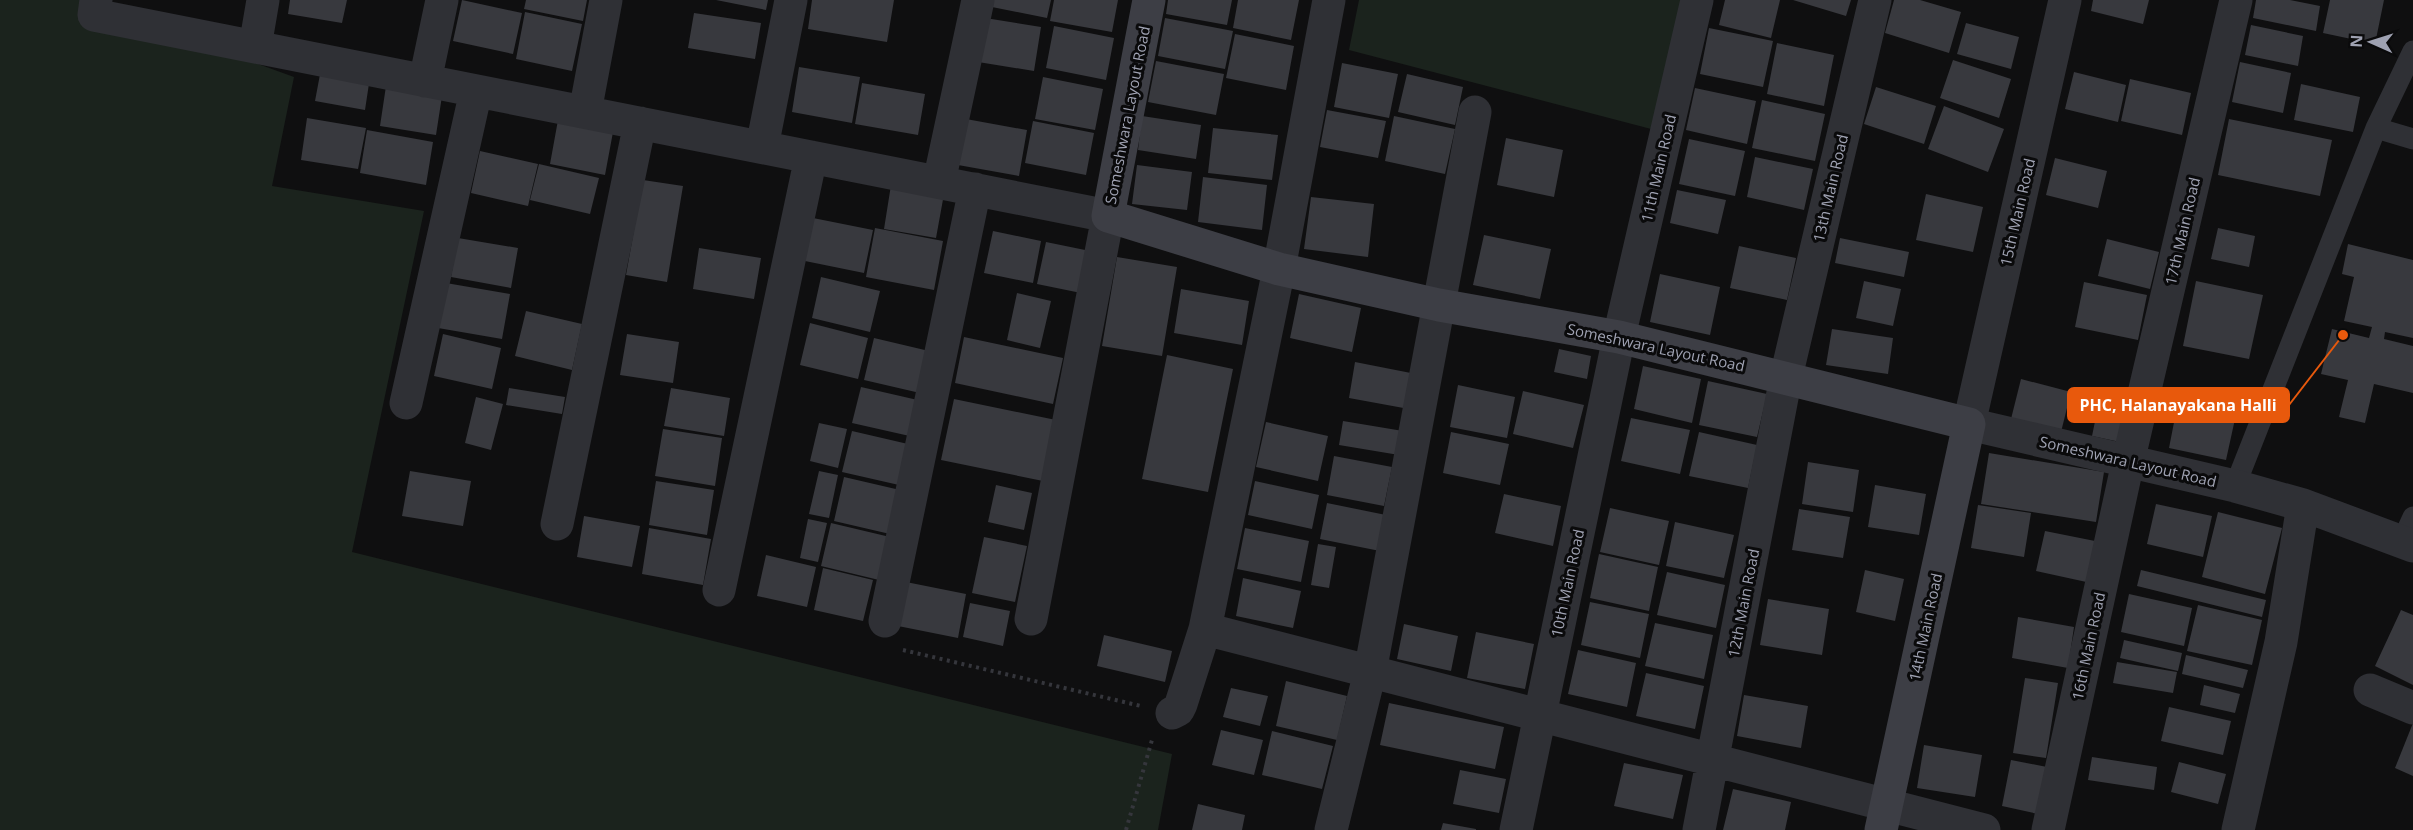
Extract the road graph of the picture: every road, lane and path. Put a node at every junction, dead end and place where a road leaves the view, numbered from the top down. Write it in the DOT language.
graph roads {
  1 [pos="96,0"];
  2 [pos="263,0"];
  3 [pos="442,0"];
  4 [pos="606,0"];
  5 [pos="791,0"];
  6 [pos="978,0"];
  7 [pos="1149,0"];
  8 [pos="1329,0"];
  9 [pos="1697,0"];
  10 [pos="1875,0"];
  11 [pos="2065,0"];
  12 [pos="2236,0"];
  13 [pos="255,47"];
  14 [pos="2413,51"];
  15 [pos="425,81"];
  16 [pos="476,91"];
  17 [pos="585,112"];
  18 [pos="1476,112"];
  19 [pos="640,123"];
  20 [pos="2376,128"];
  21 [pos="2413,139"];
  22 [pos="762,147"];
  23 [pos="811,157"];
  24 [pos="939,182"];
  25 [pos="975,189"];
  26 [pos="1108,216"];
  27 [pos="1279,269"];
  28 [pos="1439,305"];
  29 [pos="1619,337"];
  30 [pos="1786,377"];
  31 [pos="406,403"];
  32 [pos="1969,423"];
  33 [pos="2128,462"];
  34 [pos="2235,486"];
  35 [pos="2303,505"];
  36 [pos="557,524"];
  37 [pos="2409,534"];
  38 [pos="720,590"];
  39 [pos="1031,619"];
  40 [pos="885,621"];
  41 [pos="1206,629"];
  42 [pos="1370,672"];
  43 [pos="2370,690"];
  44 [pos="2413,708"];
  45 [pos="1166,712"];
  46 [pos="1540,716"];
  47 [pos="1713,760"];
  48 [pos="1884,817"];
  49 [pos="1126,830"];
  50 [pos="1331,830"];
  51 [pos="1516,830"];
  52 [pos="1699,830"];
  53 [pos="1984,830"];
  54 [pos="2048,830"];
  55 [pos="2238,830"];
  1 -- 13 [label="street"];
  2 -- 13 [label="street"];
  3 -- 15 [label="street"];
  4 -- 17 [label="street"];
  5 -- 22 [label="street"];
  6 -- 24 [label="street"];
  7 -- 26 [label="street, Someshwara Layout Road"];
  8 -- 27 [label="street"];
  9 -- 29 [label="street, 11th Main Road"];
  10 -- 30 [label="street, 13th Main Road"];
  11 -- 32 [label="street, 15th Main Road"];
  12 -- 33 [label="street, 17th Main Road"];
  13 -- 15 [label="street"];
  14 -- 20 [label="lane"];
  15 -- 16 [label="street"];
  16 -- 17 [label="street"];
  16 -- 31 [label="street"];
  17 -- 19 [label="street"];
  18 -- 28 [label="street"];
  19 -- 22 [label="street"];
  19 -- 36 [label="street"];
  20 -- 21 [label="lane"];
  20 -- 34 [label="lane"];
  22 -- 23 [label="street"];
  23 -- 24 [label="street"];
  23 -- 38 [label="street"];
  24 -- 25 [label="street"];
  25 -- 26 [label="street"];
  25 -- 40 [label="street"];
  26 -- 27 [label="street, Someshwara Layout Road"];
  26 -- 39 [label="street"];
  27 -- 28 [label="street, Someshwara Layout Road"];
  27 -- 41 [label="street"];
  28 -- 29 [label="street, Someshwara Layout Road"];
  28 -- 42 [label="street"];
  29 -- 30 [label="street, Someshwara Layout Road"];
  29 -- 46 [label="street, 10th Main Road"];
  30 -- 32 [label="street, Someshwara Layout Road"];
  30 -- 47 [label="street, 12th Main Road"];
  32 -- 33 [label="street, Someshwara Layout Road"];
  32 -- 48 [label="street, 14th Main Road"];
  33 -- 34 [label="street, Someshwara Layout Road"];
  33 -- 54 [label="street, 16th Main Road"];
  34 -- 35 [label="street, Someshwara Layout Road"];
  35 -- 37 [label="street, Someshwara Layout Road"];
  35 -- 55 [label="street"];
  40 -- 45 [label="path"];
  41 -- 42 [label="street"];
  41 -- 45 [label="street"];
  42 -- 46 [label="street"];
  42 -- 50 [label="street"];
  43 -- 44 [label="street"];
  45 -- 49 [label="path"];
  46 -- 47 [label="street"];
  46 -- 51 [label="street, 10th Main Road"];
  47 -- 48 [label="street"];
  47 -- 52 [label="street, 12th Main Road"];
  48 -- 53 [label="street"];
}
